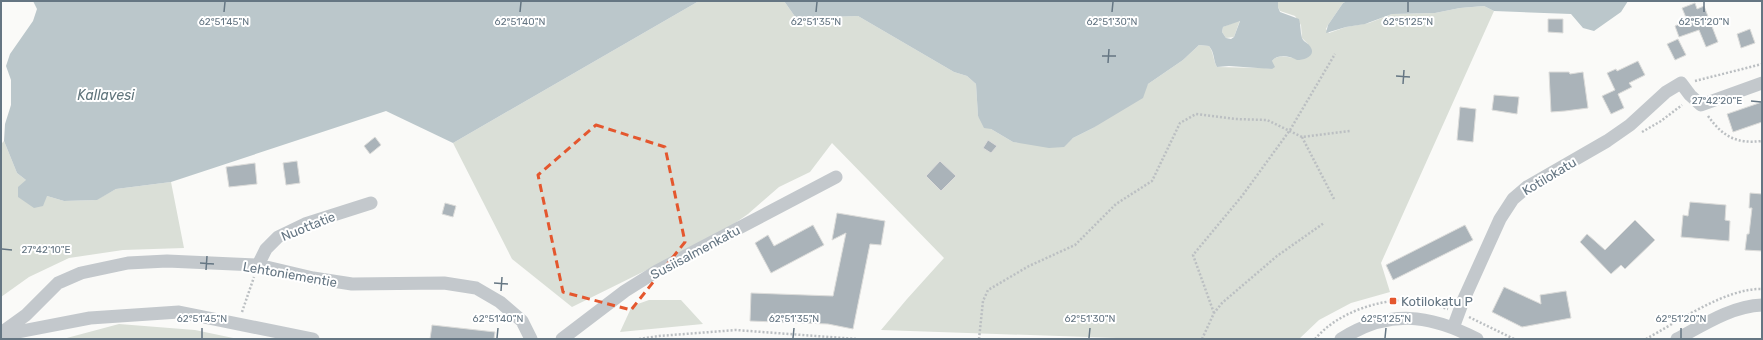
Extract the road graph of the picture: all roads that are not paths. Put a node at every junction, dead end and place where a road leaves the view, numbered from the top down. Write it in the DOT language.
graph roads {
  1 [pos="1762,83"];
  2 [pos="836,177"];
  3 [pos="371,203"];
  4 [pos="258,265"];
  5 [pos="1762,305"];
  6 [pos="1453,328"];
  7 [pos="1,334"];
  8 [pos="313,339"];
  9 [pos="531,339"];
  10 [pos="562,339"];
  11 [pos="1341,339"];
  12 [pos="1477,339"];
  13 [pos="1677,339"];
  1 -- 6 [label="street, Kotilokatu"];
  2 -- 10 [label="street, Susiisalmenkatu"];
  3 -- 4 [label="street, Nuottatie"];
  4 -- 7 [label="street, Lehtoniementie"];
  4 -- 9 [label="street, Lehtoniementie"];
  5 -- 13 [label="street"];
  6 -- 11 [label="street"];
  6 -- 12 [label="street"];
  7 -- 8 [label="street"];
}
